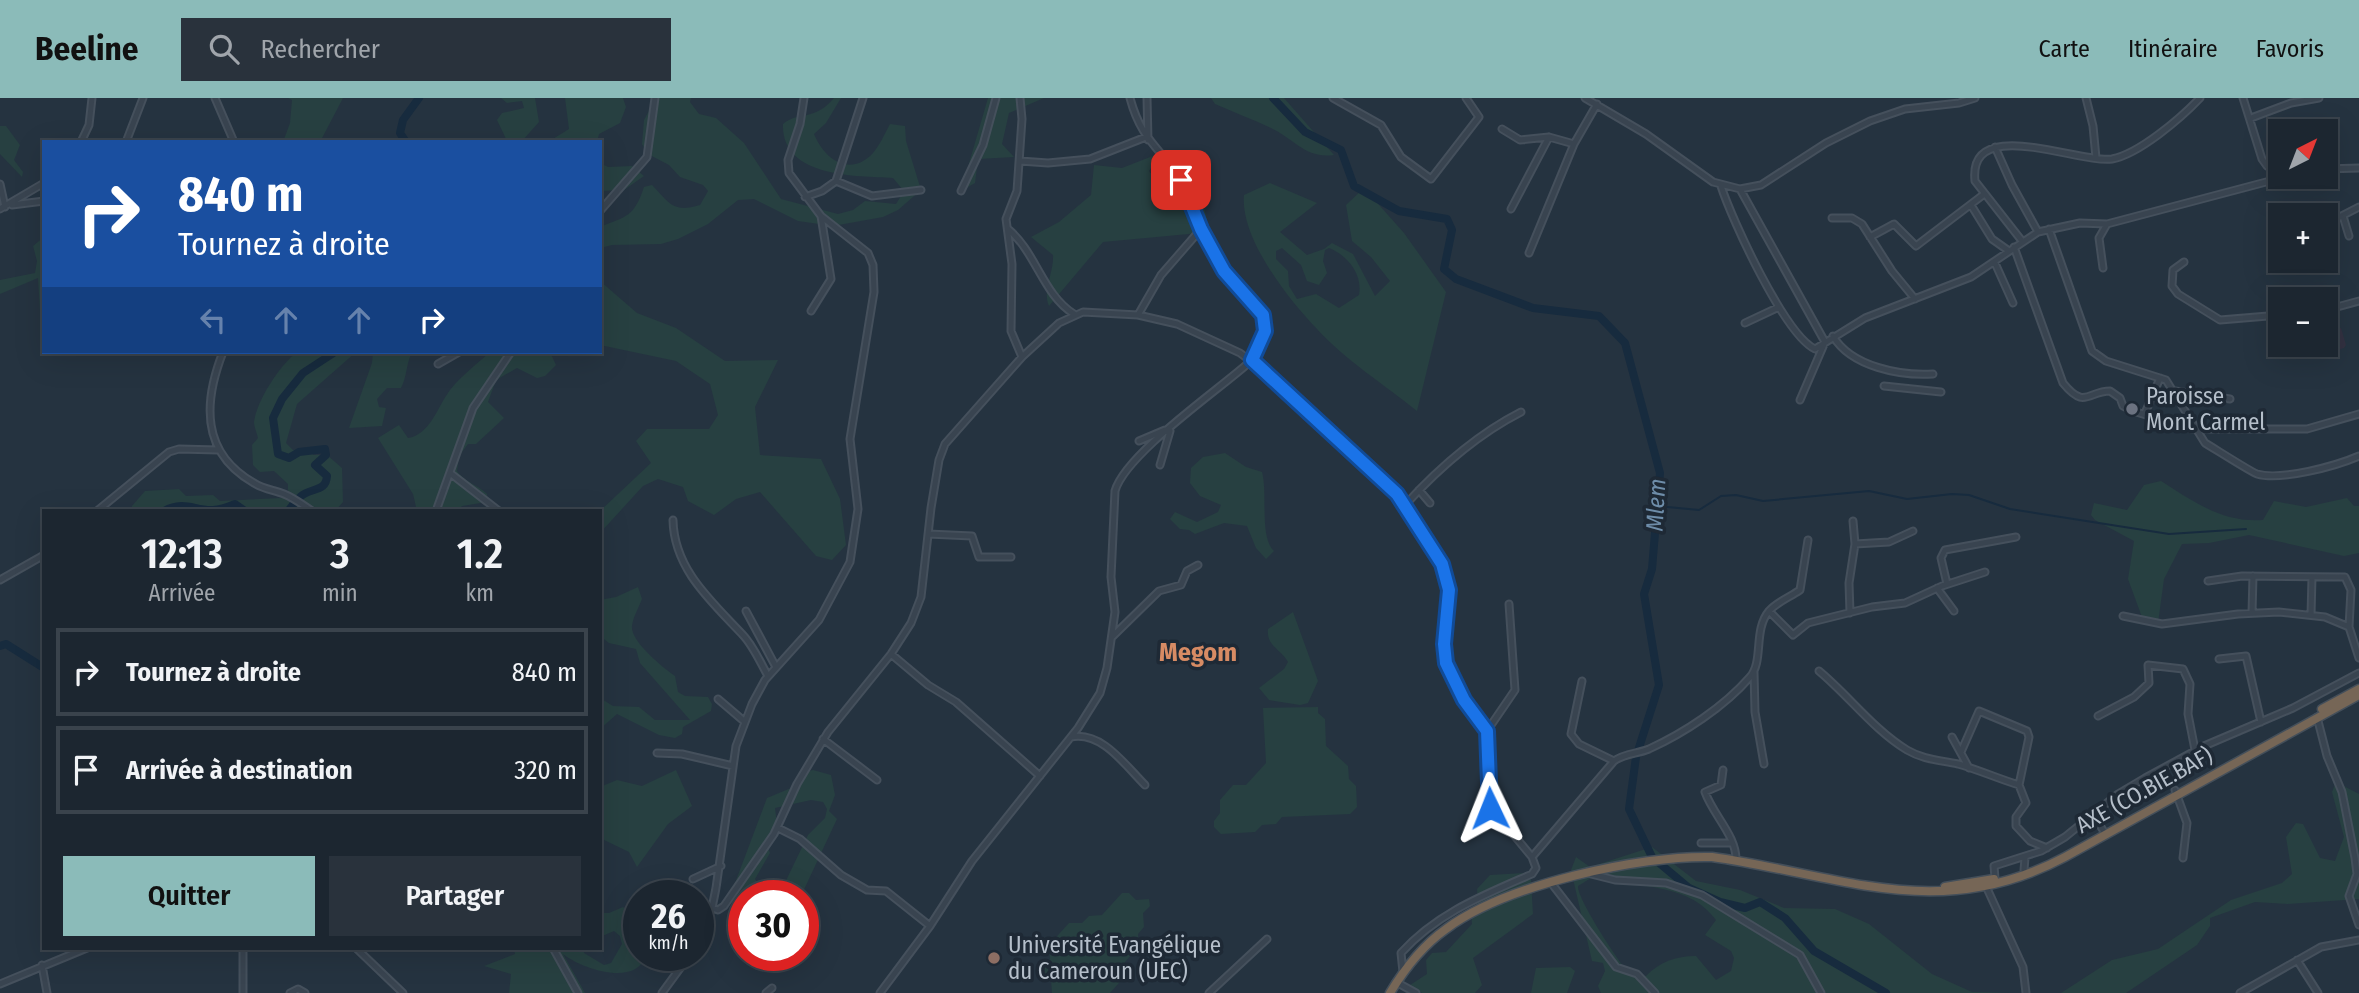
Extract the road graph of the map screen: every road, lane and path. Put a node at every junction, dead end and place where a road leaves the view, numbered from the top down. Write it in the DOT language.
graph roads {
  1 [pos="92,98"];
  2 [pos="143,98"];
  3 [pos="215,98"];
  4 [pos="655,98"];
  5 [pos="804,98"];
  6 [pos="863,98"];
  7 [pos="996,98"];
  8 [pos="1020,98"];
  9 [pos="1130,98"];
  10 [pos="1147,98"];
  11 [pos="1333,98"];
  12 [pos="1466,98"];
  13 [pos="1586,98"];
  14 [pos="1932,98"];
  15 [pos="1975,98"];
  16 [pos="2200,98"];
  17 [pos="2243,98"];
  18 [pos="2319,98"];
  19 [pos="2088,99"];
  20 [pos="1597,104"];
  21 [pos="1931,106"];
  22 [pos="2251,118"];
  23 [pos="1502,129"];
  24 [pos="1549,137"];
  25 [pos="1147,139"];
  26 [pos="82,140"];
  27 [pos="127,140"];
  28 [pos="233,140"];
  29 [pos="1574,144"];
  30 [pos="1995,148"];
  31 [pos="2096,158"];
  32 [pos="1020,161"];
  33 [pos="2268,167"];
  34 [pos="2359,168"];
  35 [pos="2338,169"];
  36 [pos="836,181"];
  37 [pos="2268,182"];
  38 [pos="0,184"];
  39 [pos="42,184"];
  40 [pos="1721,186"];
  41 [pos="1740,189"];
  42 [pos="921,190"];
  43 [pos="961,191"];
  44 [pos="1983,195"];
  45 [pos="805,197"];
  46 [pos="42,201"];
  47 [pos="1971,205"];
  48 [pos="5,207"];
  49 [pos="2359,207"];
  50 [pos="602,209"];
  51 [pos="1511,209"];
  52 [pos="821,216"];
  53 [pos="2343,216"];
  54 [pos="1832,218"];
  55 [pos="2338,218"];
  56 [pos="2107,224"];
  57 [pos="1008,229"];
  58 [pos="1201,229"];
  59 [pos="2049,229"];
  60 [pos="2038,232"];
  61 [pos="2349,236"];
  62 [pos="1870,237"];
  63 [pos="2022,241"];
  64 [pos="2012,249"];
  65 [pos="1529,253"];
  66 [pos="2184,262"];
  67 [pos="1995,263"];
  68 [pos="2103,268"];
  69 [pos="1915,299"];
  70 [pos="2359,301"];
  71 [pos="2013,303"];
  72 [pos="1779,307"];
  73 [pos="2338,307"];
  74 [pos="811,311"];
  75 [pos="1074,314"];
  76 [pos="1138,315"];
  77 [pos="2268,316"];
  78 [pos="1745,323"];
  79 [pos="1833,336"];
  80 [pos="1825,342"];
  81 [pos="222,354"];
  82 [pos="456,354"];
  83 [pos="510,354"];
  84 [pos="1022,357"];
  85 [pos="1252,360"];
  86 [pos="438,364"];
  87 [pos="1900,372"];
  88 [pos="1933,374"];
  89 [pos="2160,378"];
  90 [pos="1884,386"];
  91 [pos="1898,388"];
  92 [pos="2175,391"];
  93 [pos="1941,392"];
  94 [pos="2230,399"];
  95 [pos="1800,400"];
  96 [pos="1521,412"];
  97 [pos="2145,413"];
  98 [pos="2359,414"];
  99 [pos="1171,428"];
  100 [pos="2196,428"];
  101 [pos="1139,440"];
  102 [pos="218,450"];
  103 [pos="2359,456"];
  104 [pos="1160,465"];
  105 [pos="450,473"];
  106 [pos="1419,490"];
  107 [pos="1430,503"];
  108 [pos="1406,504"];
  109 [pos="99,509"];
  110 [pos="309,509"];
  111 [pos="437,509"];
  112 [pos="496,509"];
  113 [pos="673,520"];
  114 [pos="1853,521"];
  115 [pos="1913,531"];
  116 [pos="928,534"];
  117 [pos="2016,537"];
  118 [pos="1808,540"];
  119 [pos="1855,544"];
  120 [pos="42,556"];
  121 [pos="1011,557"];
  122 [pos="1198,565"];
  123 [pos="1985,572"];
  124 [pos="2253,576"];
  125 [pos="2312,577"];
  126 [pos="0,580"];
  127 [pos="2208,581"];
  128 [pos="2350,583"];
  129 [pos="2359,583"];
  130 [pos="1947,584"];
  131 [pos="1937,588"];
  132 [pos="1509,604"];
  133 [pos="746,611"];
  134 [pos="1769,611"];
  135 [pos="1954,611"];
  136 [pos="2252,613"];
  137 [pos="1850,614"];
  138 [pos="2311,615"];
  139 [pos="2123,616"];
  140 [pos="2349,626"];
  141 [pos="1112,637"];
  142 [pos="891,654"];
  143 [pos="2359,658"];
  144 [pos="2219,659"];
  145 [pos="776,667"];
  146 [pos="1819,671"];
  147 [pos="1754,672"];
  148 [pos="2359,673"];
  149 [pos="768,676"];
  150 [pos="1581,681"];
  151 [pos="2359,689"];
  152 [pos="2359,695"];
  153 [pos="718,699"];
  154 [pos="2335,705"];
  155 [pos="2316,715"];
  156 [pos="2098,716"];
  157 [pos="745,722"];
  158 [pos="2262,722"];
  159 [pos="1487,731"];
  160 [pos="1071,737"];
  161 [pos="1952,737"];
  162 [pos="823,739"];
  163 [pos="2195,750"];
  164 [pos="1961,752"];
  165 [pos="657,753"];
  166 [pos="1614,761"];
  167 [pos="1763,764"];
  168 [pos="733,766"];
  169 [pos="1969,768"];
  170 [pos="1723,770"];
  171 [pos="1040,776"];
  172 [pos="877,780"];
  173 [pos="1145,785"];
  174 [pos="2020,785"];
  175 [pos="2176,792"];
  176 [pos="2093,814"];
  177 [pos="778,828"];
  178 [pos="2104,833"];
  179 [pos="1702,843"];
  180 [pos="1732,843"];
  181 [pos="2047,848"];
  182 [pos="1532,857"];
  183 [pos="1737,858"];
  184 [pos="2025,858"];
  185 [pos="2183,858"];
  186 [pos="721,866"];
  187 [pos="2024,870"];
  188 [pos="1587,873"];
  189 [pos="1995,878"];
  190 [pos="693,879"];
  191 [pos="1985,883"];
  192 [pos="1552,884"];
  193 [pos="714,899"];
  194 [pos="714,909"];
  195 [pos="2359,925"];
  196 [pos="930,926"];
  197 [pos="1267,939"];
  198 [pos="2359,940"];
  199 [pos="82,950"];
  200 [pos="243,950"];
  201 [pos="358,950"];
  202 [pos="554,950"];
  203 [pos="2297,960"];
  204 [pos="42,965"];
  205 [pos="678,971"];
  206 [pos="1403,972"];
  207 [pos="1396,982"];
  208 [pos="0,984"];
  209 [pos="772,988"];
  210 [pos="47,993"];
  211 [pos="243,993"];
  212 [pos="290,993"];
  213 [pos="306,993"];
  214 [pos="403,993"];
  215 [pos="578,993"];
  216 [pos="663,993"];
  217 [pos="766,993"];
  218 [pos="880,993"];
  219 [pos="1209,993"];
  220 [pos="1390,993"];
  221 [pos="1416,993"];
  222 [pos="1655,993"];
  223 [pos="1821,993"];
  224 [pos="2026,993"];
  225 [pos="2240,993"];
  226 [pos="2318,993"];
  1 -- 26 [label="street"];
  2 -- 27 [label="street"];
  3 -- 28 [label="street"];
  4 -- 50 [label="street"];
  5 -- 45 [label="street"];
  6 -- 36 [label="street"];
  7 -- 43 [label="street"];
  8 -- 32 [label="street"];
  9 -- 25 [label="street"];
  10 -- 25 [label="street"];
  11 -- 12 [label="street"];
  13 -- 20 [label="street"];
  14 -- 21 [label="street"];
  15 -- 21 [label="street"];
  16 -- 31 [label="street"];
  17 -- 22 [label="street"];
  18 -- 22 [label="street"];
  19 -- 31 [label="street"];
  20 -- 29 [label="street"];
  20 -- 40 [label="street"];
  21 -- 41 [label="street"];
  22 -- 33 [label="street"];
  23 -- 24 [label="street"];
  24 -- 29 [label="street"];
  24 -- 51 [label="street"];
  25 -- 32 [label="street"];
  25 -- 58 [label="street"];
  29 -- 65 [label="street"];
  30 -- 31 [label="street"];
  30 -- 44 [label="street"];
  30 -- 60 [label="street"];
  32 -- 57 [label="street"];
  34 -- 35 [label="street"];
  36 -- 42 [label="street"];
  36 -- 45 [label="street"];
  37 -- 56 [label="street"];
  38 -- 48 [label="street"];
  39 -- 48 [label="street"];
  40 -- 41 [label="street"];
  40 -- 72 [label="street"];
  41 -- 80 [label="street"];
  44 -- 47 [label="street"];
  44 -- 63 [label="street"];
  45 -- 52 [label="street"];
  46 -- 48 [label="street"];
  47 -- 62 [label="street"];
  47 -- 64 [label="street"];
  49 -- 53 [label="street"];
  52 -- 74 [label="street"];
  52 -- 145 [label="street"];
  53 -- 55 [label="street"];
  53 -- 61 [label="street"];
  54 -- 62 [label="street"];
  56 -- 59 [label="street"];
  56 -- 68 [label="street"];
  57 -- 75 [label="street"];
  57 -- 84 [label="street"];
  58 -- 76 [label="street"];
  58 -- 85 [label="street"];
  59 -- 60 [label="street"];
  59 -- 89 [label="street"];
  60 -- 63 [label="street"];
  62 -- 69 [label="street"];
  63 -- 64 [label="street"];
  64 -- 67 [label="street"];
  64 -- 97 [label="street"];
  66 -- 77 [label="street"];
  67 -- 69 [label="street"];
  67 -- 71 [label="street"];
  69 -- 79 [label="street"];
  70 -- 73 [label="street"];
  72 -- 78 [label="street"];
  72 -- 80 [label="street"];
  75 -- 76 [label="street"];
  75 -- 84 [label="street"];
  76 -- 85 [label="street"];
  79 -- 80 [label="street"];
  79 -- 87 [label="street"];
  80 -- 95 [label="street"];
  81 -- 102 [label="street"];
  82 -- 86 [label="street"];
  83 -- 105 [label="street"];
  84 -- 116 [label="street"];
  85 -- 99 [label="street"];
  85 -- 108 [label="street"];
  87 -- 88 [label="street"];
  87 -- 91 [label="street"];
  89 -- 92 [label="street"];
  89 -- 97 [label="street"];
  90 -- 91 [label="street"];
  91 -- 93 [label="street"];
  92 -- 94 [label="street"];
  92 -- 100 [label="street"];
  96 -- 106 [label="street"];
  97 -- 100 [label="street"];
  98 -- 100 [label="street"];
  99 -- 101 [label="street"];
  99 -- 104 [label="street"];
  99 -- 141 [label="street"];
  100 -- 103 [label="street"];
  102 -- 109 [label="street"];
  102 -- 110 [label="street"];
  105 -- 111 [label="street"];
  105 -- 112 [label="street"];
  106 -- 107 [label="street"];
  106 -- 108 [label="street"];
  108 -- 159 [label="street"];
  113 -- 149 [label="street"];
  114 -- 119 [label="street"];
  115 -- 119 [label="street"];
  116 -- 121 [label="street"];
  116 -- 142 [label="street"];
  117 -- 130 [label="street"];
  118 -- 134 [label="street"];
  119 -- 137 [label="street"];
  120 -- 126 [label="street"];
  122 -- 141 [label="street"];
  123 -- 130 [label="street"];
  124 -- 125 [label="street"];
  124 -- 127 [label="street"];
  124 -- 136 [label="street"];
  125 -- 128 [label="street"];
  125 -- 138 [label="street"];
  128 -- 129 [label="street"];
  128 -- 140 [label="street"];
  130 -- 131 [label="street"];
  131 -- 135 [label="street"];
  131 -- 137 [label="street"];
  132 -- 159 [label="street"];
  133 -- 145 [label="street"];
  134 -- 137 [label="street"];
  134 -- 147 [label="street"];
  136 -- 138 [label="street"];
  136 -- 139 [label="street"];
  138 -- 140 [label="street"];
  140 -- 143 [label="street"];
  141 -- 160 [label="street"];
  142 -- 162 [label="street"];
  142 -- 171 [label="street"];
  144 -- 158 [label="street"];
  145 -- 149 [label="street"];
  146 -- 169 [label="street"];
  147 -- 166 [label="street"];
  147 -- 167 [label="street"];
  148 -- 158 [label="street"];
  149 -- 157 [label="street"];
  150 -- 166 [label="street"];
  151 -- 154 [label="highway"];
  152 -- 154 [label="highway"];
  153 -- 157 [label="street"];
  154 -- 155 [label="highway, AXE (CO.BIE.BAF)"];
  155 -- 175 [label="highway, AXE (CO.BIE.BAF)"];
  155 -- 195 [label="street"];
  156 -- 163 [label="street"];
  157 -- 168 [label="street"];
  158 -- 163 [label="street"];
  159 -- 182 [label="street"];
  160 -- 171 [label="street"];
  160 -- 173 [label="street"];
  161 -- 164 [label="street"];
  162 -- 172 [label="street"];
  162 -- 177 [label="street"];
  163 -- 176 [label="street"];
  164 -- 169 [label="street"];
  164 -- 174 [label="street"];
  165 -- 168 [label="street"];
  166 -- 182 [label="street"];
  168 -- 186 [label="street"];
  169 -- 174 [label="street"];
  170 -- 180 [label="street"];
  171 -- 196 [label="street"];
  174 -- 181 [label="street"];
  175 -- 178 [label="highway, AXE (CO.BIE.BAF)"];
  175 -- 185 [label="street"];
  176 -- 178 [label="street"];
  176 -- 181 [label="street"];
  177 -- 194 [label="street"];
  177 -- 196 [label="street"];
  178 -- 187 [label="highway, AXE (CO.BIE.BAF)"];
  178 -- 191 [label="highway, AXE (CO.BIE.BAF)"];
  179 -- 180 [label="street"];
  180 -- 183 [label="street"];
  181 -- 184 [label="street"];
  182 -- 206 [label="street"];
  183 -- 188 [label="highway"];
  183 -- 191 [label="highway"];
  184 -- 187 [label="street"];
  184 -- 189 [label="street"];
  186 -- 190 [label="street"];
  186 -- 193 [label="street"];
  187 -- 189 [label="highway, AXE (CO.BIE.BAF)"];
  188 -- 192 [label="highway"];
  188 -- 223 [label="street"];
  189 -- 191 [label="highway, AXE (CO.BIE.BAF)"];
  191 -- 224 [label="street"];
  192 -- 206 [label="highway"];
  192 -- 222 [label="street"];
  196 -- 218 [label="street"];
  197 -- 219 [label="street"];
  198 -- 203 [label="street"];
  199 -- 204 [label="street"];
  200 -- 211 [label="street"];
  201 -- 214 [label="street"];
  202 -- 215 [label="street"];
  203 -- 225 [label="street"];
  203 -- 226 [label="street"];
  204 -- 208 [label="street"];
  204 -- 210 [label="street"];
  205 -- 216 [label="street"];
  206 -- 207 [label="highway"];
  207 -- 220 [label="highway"];
  207 -- 221 [label="street"];
  209 -- 217 [label="street"];
  212 -- 213 [label="street"];
}
